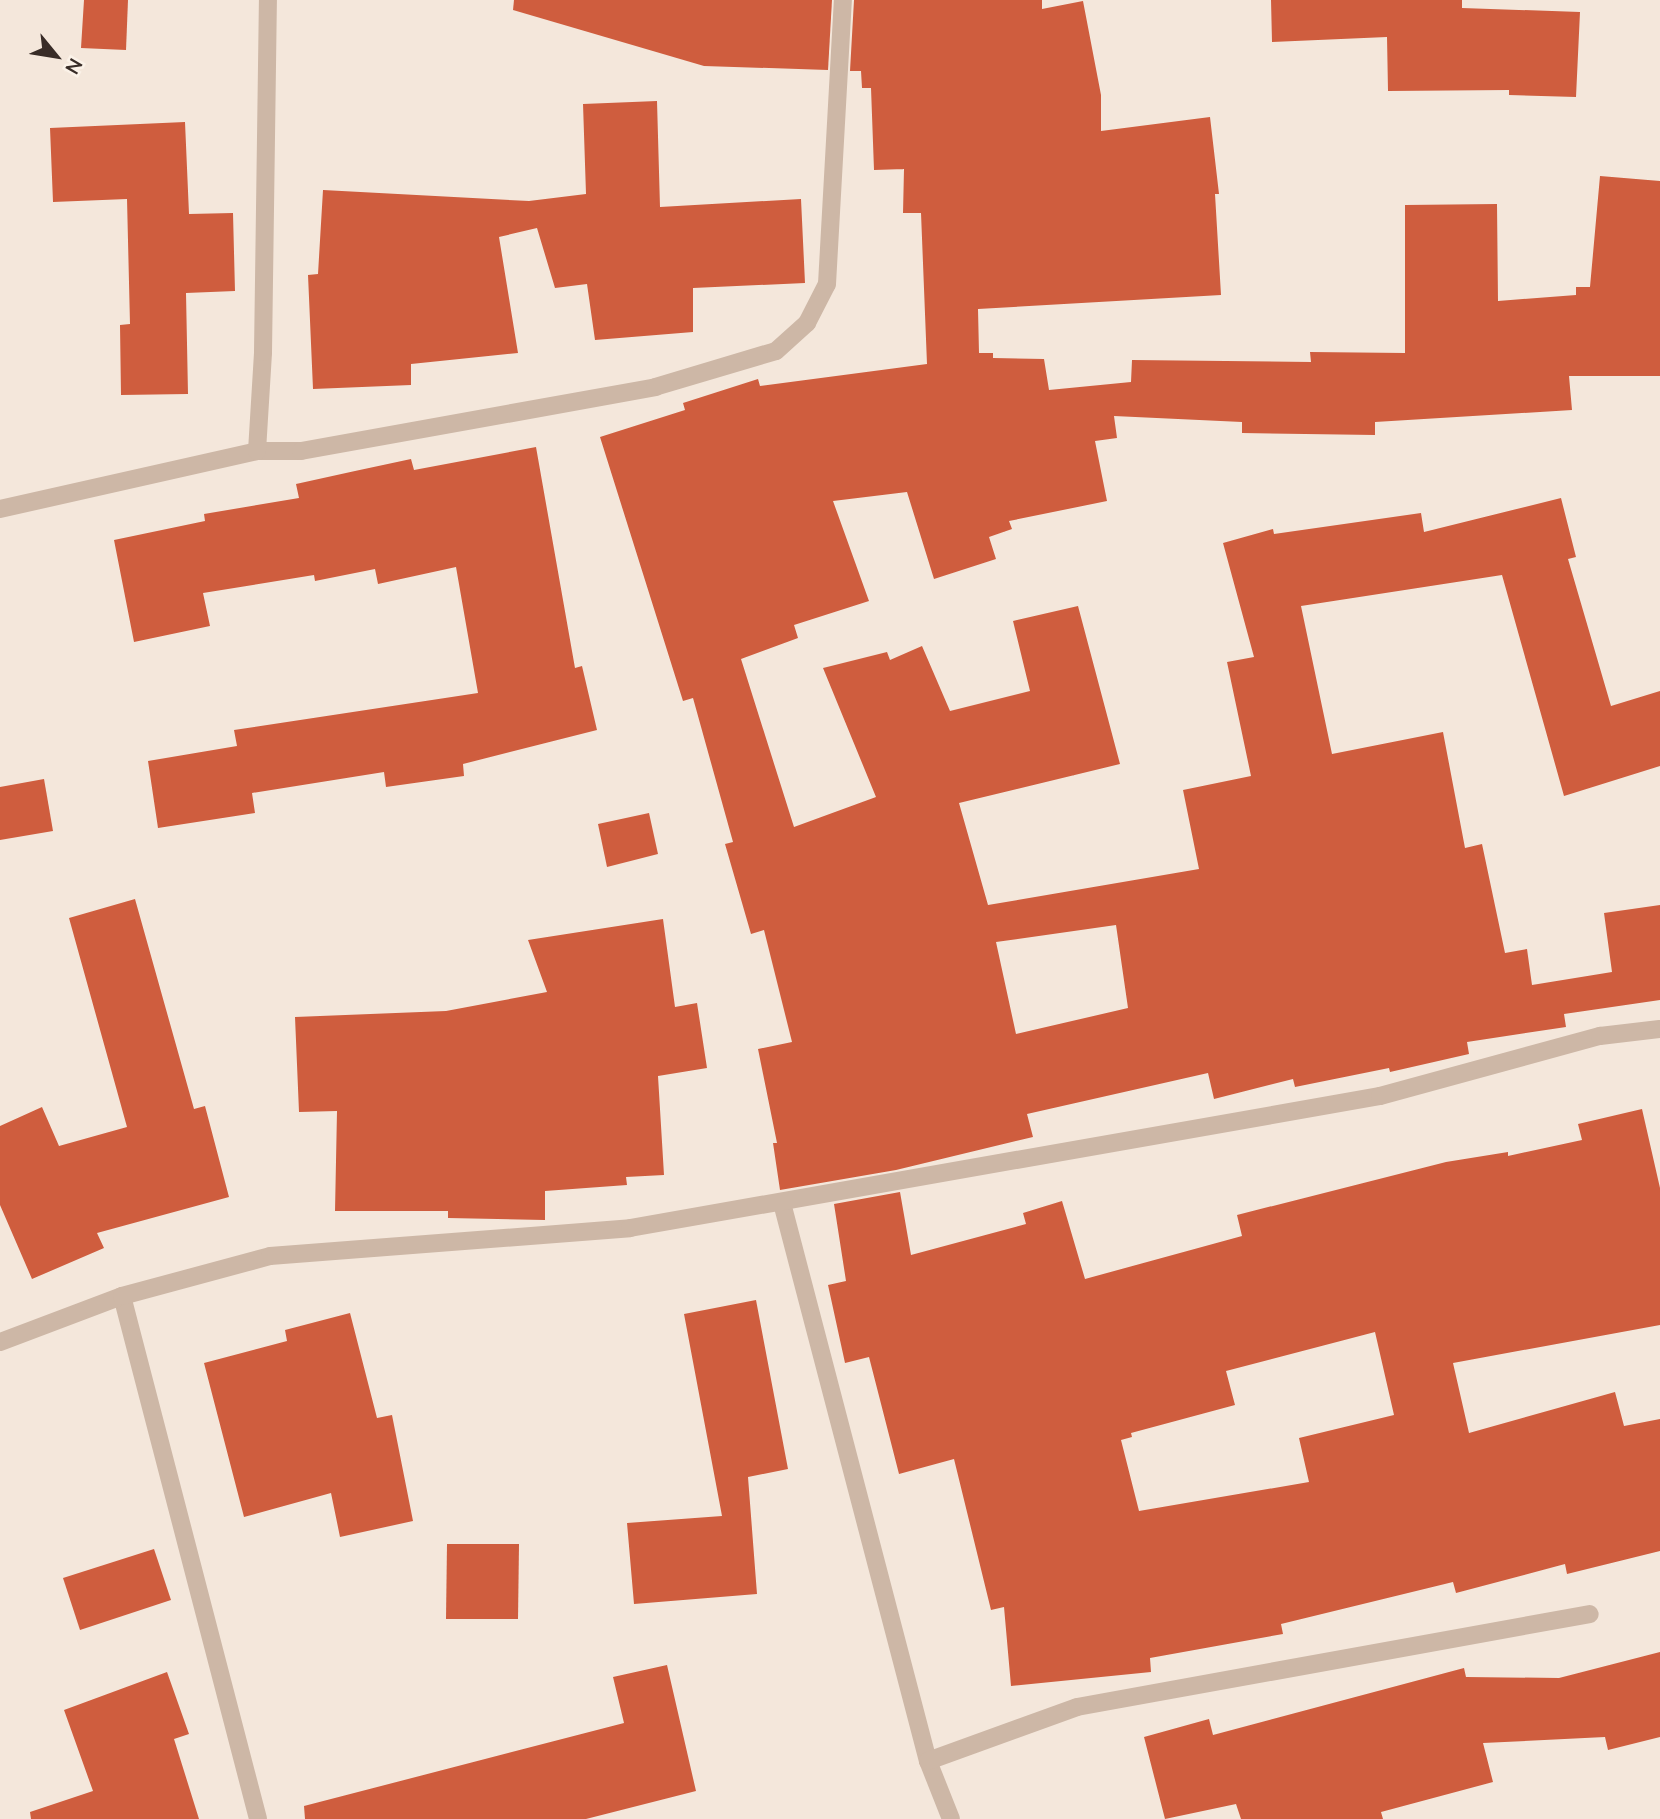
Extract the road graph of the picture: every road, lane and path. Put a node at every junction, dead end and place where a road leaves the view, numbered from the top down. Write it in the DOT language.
graph roads {
  1 [pos="268,0"];
  2 [pos="843,0"];
  3 [pos="257,451"];
  4 [pos="0,509"];
  5 [pos="1660,1029"];
  6 [pos="782,1203"];
  7 [pos="122,1296"];
  8 [pos="0,1342"];
  9 [pos="1590,1614"];
  10 [pos="928,1761"];
  11 [pos="258,1819"];
  12 [pos="951,1819"];
  1 -- 3 [label="street"];
  2 -- 3 [label="street"];
  3 -- 4 [label="street"];
  5 -- 6 [label="street"];
  6 -- 7 [label="street"];
  6 -- 10 [label="street"];
  7 -- 8 [label="street"];
  7 -- 11 [label="street"];
  9 -- 10 [label="street"];
  10 -- 12 [label="street"];
}
